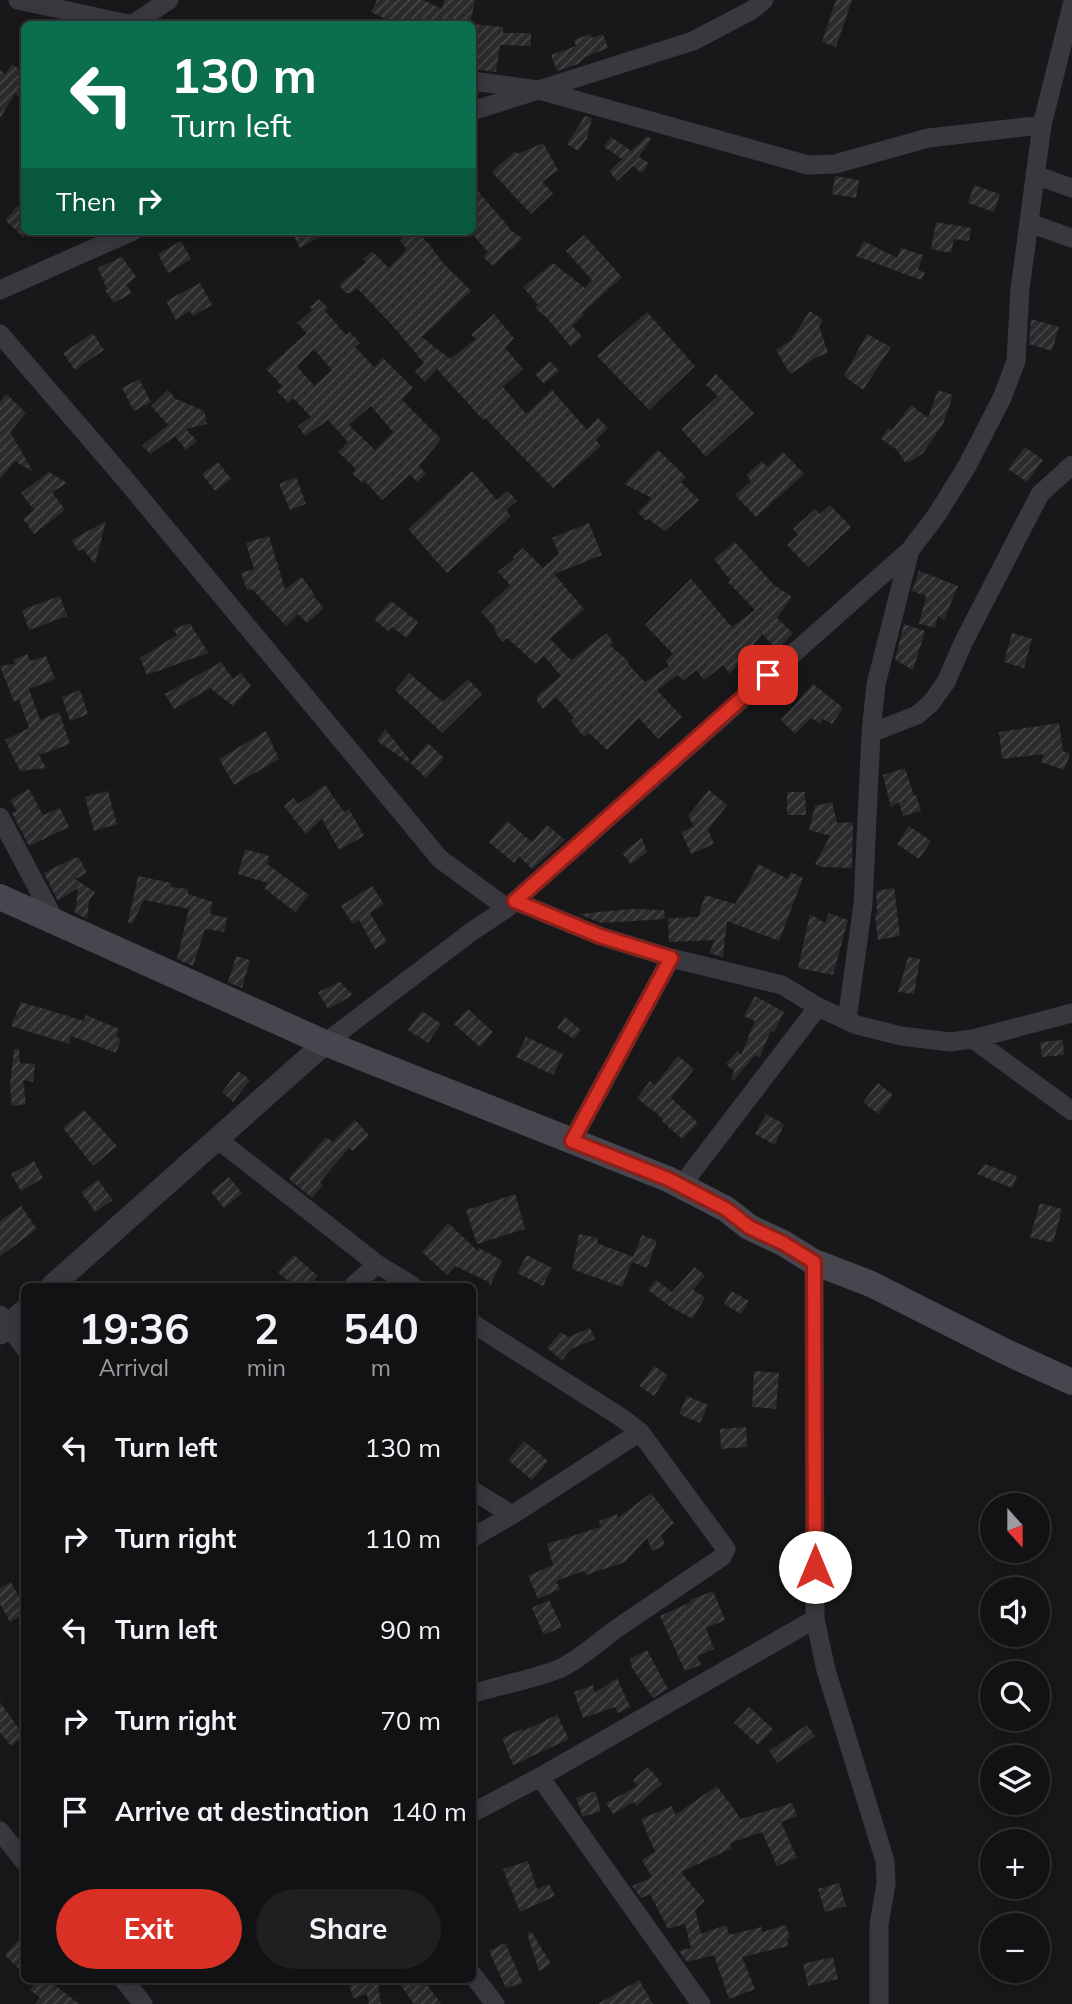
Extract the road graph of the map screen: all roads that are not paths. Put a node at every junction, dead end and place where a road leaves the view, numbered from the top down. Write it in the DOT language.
graph roads {
  1 [pos="18,0"];
  2 [pos="169,0"];
  3 [pos="764,0"];
  4 [pos="1072,5"];
  5 [pos="114,21"];
  6 [pos="138,21"];
  7 [pos="476,81"];
  8 [pos="539,90"];
  9 [pos="476,110"];
  10 [pos="1042,125"];
  11 [pos="1035,175"];
  12 [pos="1072,188"];
  13 [pos="1029,223"];
  14 [pos="123,235"];
  15 [pos="1072,238"];
  16 [pos="0,290"];
  17 [pos="0,334"];
  18 [pos="1072,465"];
  19 [pos="910,550"];
  20 [pos="871,733"];
  21 [pos="0,817"];
  22 [pos="0,897"];
  23 [pos="511,905"];
  24 [pos="57,923"];
  25 [pos="671,958"];
  26 [pos="818,1007"];
  27 [pos="1072,1013"];
  28 [pos="847,1020"];
  29 [pos="973,1039"];
  30 [pos="325,1043"];
  31 [pos="1072,1111"];
  32 [pos="217,1139"];
  33 [pos="572,1141"];
  34 [pos="681,1186"];
  35 [pos="814,1262"];
  36 [pos="377,1264"];
  37 [pos="55,1283"];
  38 [pos="356,1283"];
  39 [pos="408,1283"];
  40 [pos="8,1321"];
  41 [pos="476,1327"];
  42 [pos="21,1342"];
  43 [pos="1072,1382"];
  44 [pos="640,1432"];
  45 [pos="476,1492"];
  46 [pos="512,1515"];
  47 [pos="476,1536"];
  48 [pos="815,1619"];
  49 [pos="476,1693"];
  50 [pos="540,1777"];
  51 [pos="476,1811"];
  52 [pos="0,1831"];
  53 [pos="21,1857"];
  54 [pos="476,1979"];
  55 [pos="126,1983"];
  56 [pos="143,2004"];
  57 [pos="495,2004"];
  58 [pos="701,2004"];
  59 [pos="879,2004"];
  1 -- 5 [label="street"];
  2 -- 6 [label="street"];
  3 -- 8 [label="street"];
  4 -- 10 [label="street"];
  7 -- 8 [label="street"];
  8 -- 9 [label="street"];
  8 -- 10 [label="street"];
  10 -- 11 [label="street"];
  11 -- 12 [label="street"];
  11 -- 13 [label="street"];
  13 -- 15 [label="street"];
  13 -- 19 [label="street"];
  14 -- 16 [label="street"];
  17 -- 23 [label="street"];
  18 -- 20 [label="street"];
  19 -- 20 [label="street"];
  19 -- 23 [label="street"];
  20 -- 28 [label="street"];
  21 -- 24 [label="street"];
  22 -- 24 [label="main road"];
  23 -- 25 [label="street"];
  23 -- 30 [label="street"];
  24 -- 30 [label="main road"];
  25 -- 26 [label="street"];
  25 -- 33 [label="street"];
  26 -- 28 [label="street"];
  26 -- 34 [label="street"];
  27 -- 29 [label="street"];
  28 -- 29 [label="street"];
  29 -- 31 [label="street"];
  30 -- 32 [label="street"];
  30 -- 33 [label="main road"];
  32 -- 36 [label="street"];
  32 -- 37 [label="street"];
  33 -- 34 [label="main road"];
  34 -- 35 [label="main road"];
  35 -- 43 [label="main road"];
  35 -- 48 [label="street"];
  36 -- 38 [label="street"];
  36 -- 39 [label="street"];
  40 -- 42 [label="street"];
  41 -- 44 [label="street"];
  44 -- 46 [label="street"];
  44 -- 49 [label="street"];
  45 -- 46 [label="street"];
  46 -- 47 [label="street"];
  48 -- 50 [label="street"];
  48 -- 59 [label="street"];
  50 -- 51 [label="street"];
  50 -- 58 [label="street"];
  52 -- 53 [label="street"];
  54 -- 57 [label="street"];
  55 -- 56 [label="street"];
}
